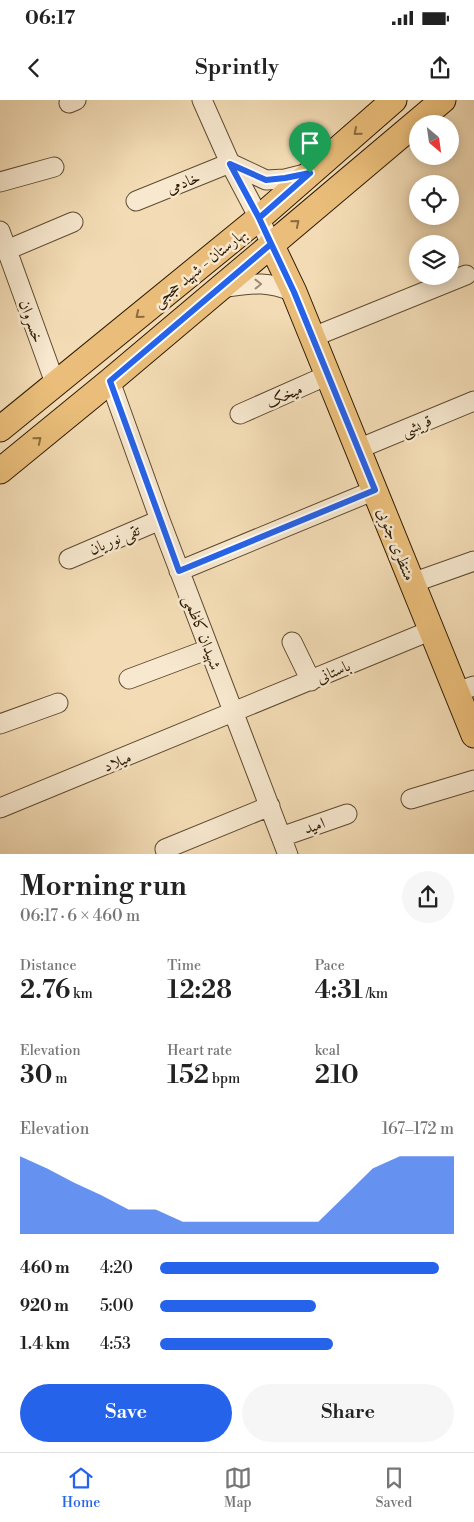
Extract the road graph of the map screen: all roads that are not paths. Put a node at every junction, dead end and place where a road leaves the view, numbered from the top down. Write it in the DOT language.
graph roads {
  1 [pos="202,100"];
  2 [pos="394,100"];
  3 [pos="443,100"];
  4 [pos="230,164"];
  5 [pos="54,167"];
  6 [pos="310,173"];
  7 [pos="0,182"];
  8 [pos="136,201"];
  9 [pos="259,218"];
  10 [pos="73,222"];
  11 [pos="0,231"];
  12 [pos="271,244"];
  13 [pos="7,250"];
  14 [pos="466,276"];
  15 [pos="220,288"];
  16 [pos="294,292"];
  17 [pos="313,337"];
  18 [pos="328,375"];
  19 [pos="110,381"];
  20 [pos="55,383"];
  21 [pos="474,401"];
  22 [pos="240,414"];
  23 [pos="0,429"];
  24 [pos="358,449"];
  25 [pos="0,471"];
  26 [pos="375,490"];
  27 [pos="160,520"];
  28 [pos="68,559"];
  29 [pos="474,561"];
  30 [pos="179,571"];
  31 [pos="412,583"];
  32 [pos="432,630"];
  33 [pos="292,642"];
  34 [pos="209,649"];
  35 [pos="129,679"];
  36 [pos="311,681"];
  37 [pos="465,689"];
  38 [pos="58,704"];
  39 [pos="234,713"];
  40 [pos="0,724"];
  41 [pos="474,735"];
  42 [pos="474,780"];
  43 [pos="411,799"];
  44 [pos="270,806"];
  45 [pos="0,808"];
  46 [pos="347,814"];
  47 [pos="282,836"];
  48 [pos="167,854"];
  49 [pos="288,854"];
  1 -- 4 [label="street"];
  2 -- 6 [label="main road, بهارستان - شهید حججی, one-way"];
  12 -- 3 [label="main road, بهارستان - شهید حججی, one-way"];
  4 -- 6 [label="street"];
  4 -- 8 [label="street, خادمی"];
  4 -- 9 [label="street"];
  5 -- 7 [label="street"];
  6 -- 9 [label="main road, بهارستان - شهید حججی"];
  9 -- 12 [label="street"];
  9 -- 20 [label="main road, بهارستان - شهید حججی, one-way"];
  10 -- 13 [label="street"];
  11 -- 13 [label="street, خسروان"];
  12 -- 15 [label="main road, بهارستان - شهید حججی"];
  12 -- 16 [label="main road, منتظری جنوبی"];
  13 -- 20 [label="street, خسروان"];
  14 -- 17 [label="street"];
  15 -- 16 [label="street, one-way"];
  15 -- 19 [label="main road, بهارستان - شهید حججی"];
  16 -- 17 [label="main road, منتظری جنوبی"];
  17 -- 18 [label="main road, منتظری جنوبی"];
  18 -- 22 [label="street, میخک"];
  18 -- 24 [label="main road, منتظری جنوبی"];
  25 -- 19 [label="main road, بهارستان - شهید حججی, one-way"];
  19 -- 27 [label="street, شهیدان کاظمی"];
  20 -- 23 [label="main road, بهارستان - شهید حججی"];
  21 -- 24 [label="street, قریشی"];
  24 -- 26 [label="main road, منتظری جنوبی"];
  26 -- 30 [label="street"];
  26 -- 31 [label="main road, منتظری جنوبی"];
  27 -- 28 [label="street, تقی نوریان"];
  27 -- 30 [label="street, شهیدان کاظمی"];
  29 -- 31 [label="street"];
  30 -- 34 [label="street, شهیدان کاظمی"];
  31 -- 32 [label="main road, منتظری جنوبی"];
  32 -- 36 [label="street, باستانی"];
  32 -- 37 [label="main road, منتظری جنوبی"];
  33 -- 36 [label="street"];
  34 -- 35 [label="street"];
  34 -- 39 [label="street, شهیدان کاظمی"];
  36 -- 39 [label="street, باستانی"];
  37 -- 41 [label="main road, منتظری جنوبی"];
  38 -- 40 [label="street"];
  39 -- 44 [label="street, شهیدان کاظمی"];
  39 -- 45 [label="street, میلاد"];
  42 -- 43 [label="street"];
  44 -- 47 [label="street, شهیدان کاظمی"];
  44 -- 48 [label="street"];
  46 -- 47 [label="street, امید"];
  47 -- 49 [label="street, شهیدان کاظمی"];
}
